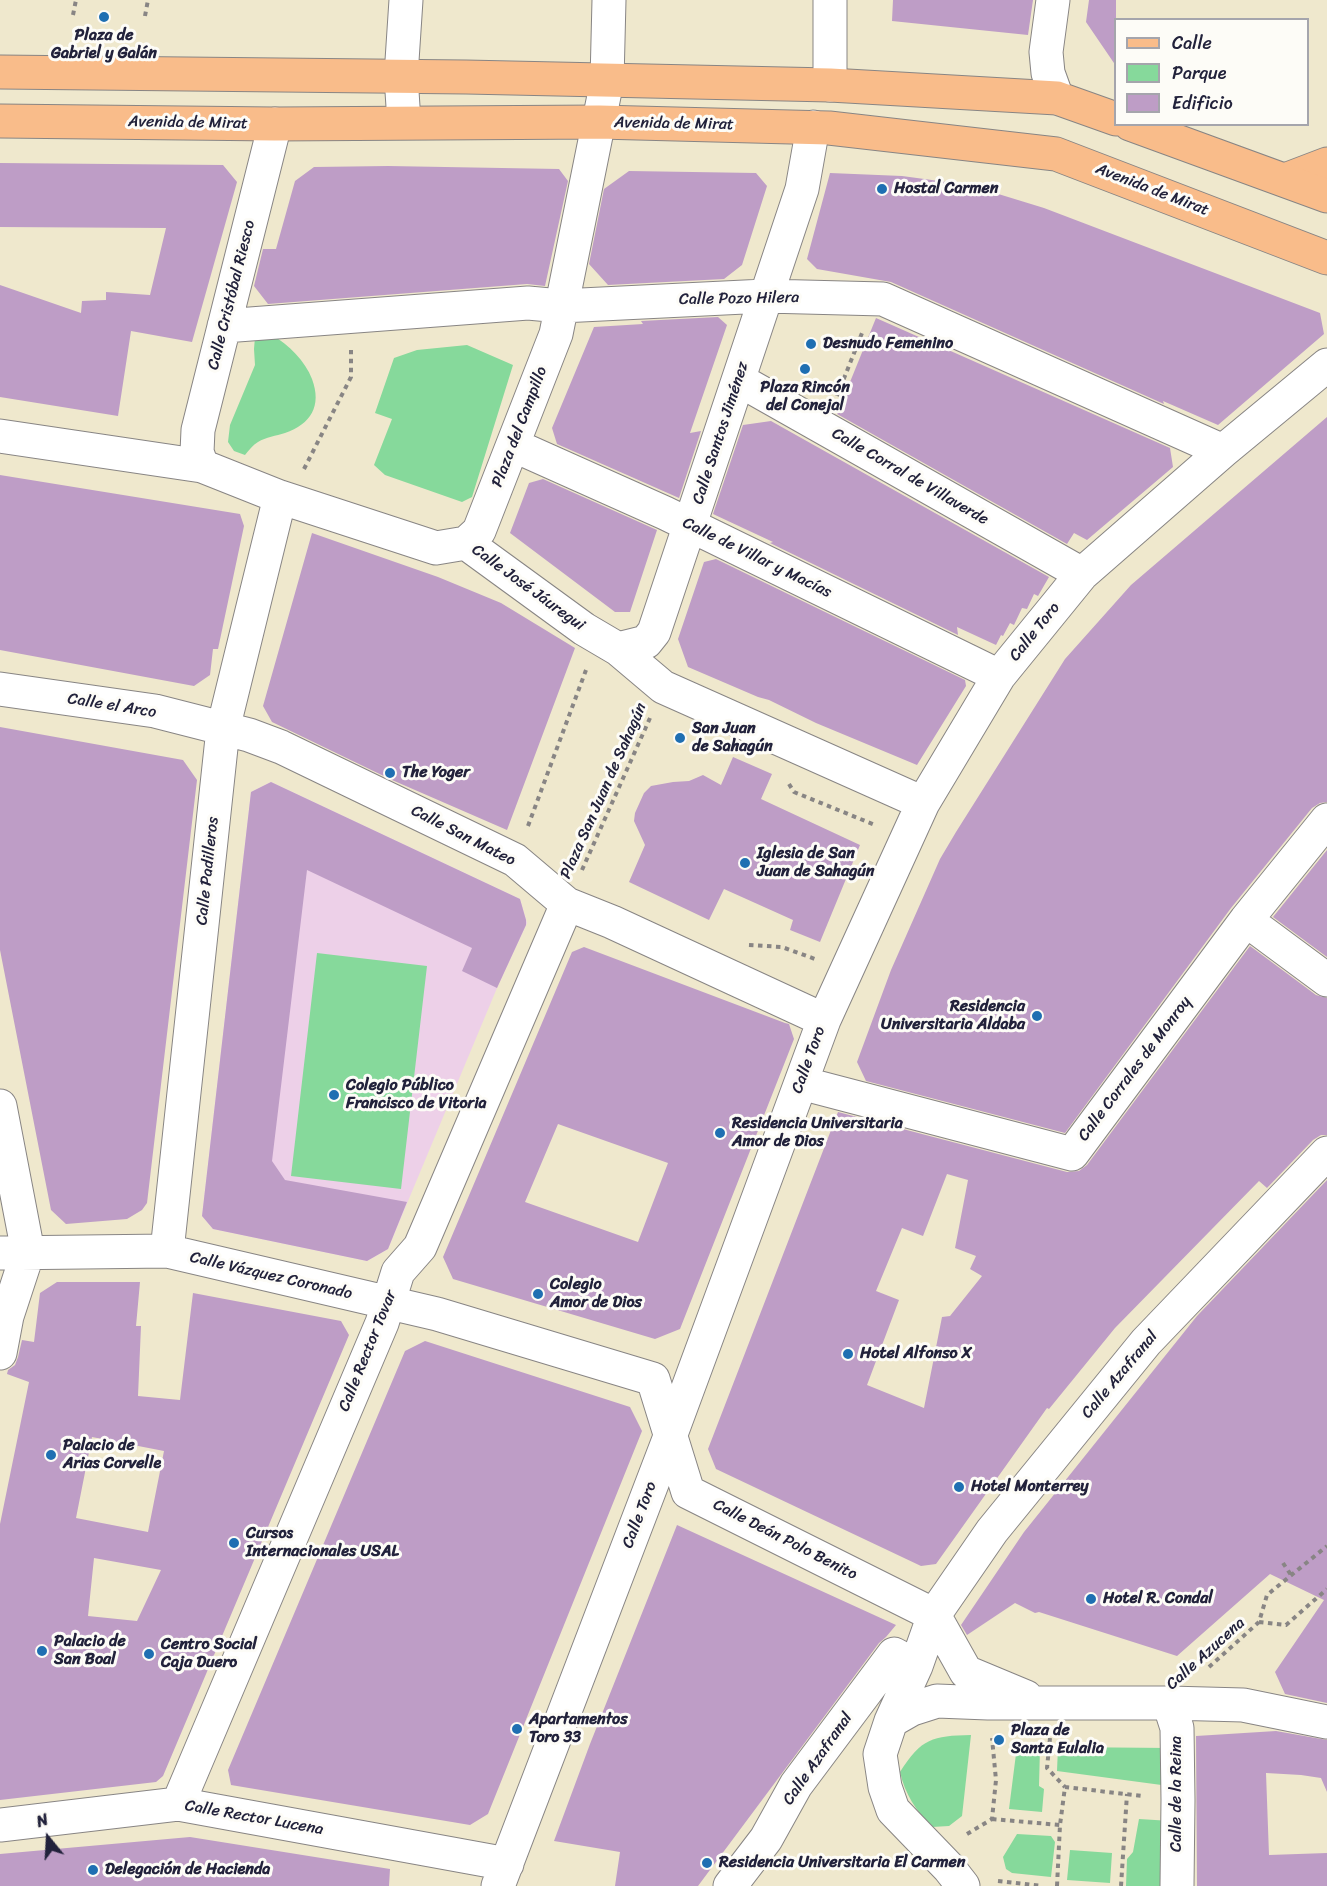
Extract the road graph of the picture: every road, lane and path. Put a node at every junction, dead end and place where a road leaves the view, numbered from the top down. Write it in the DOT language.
graph roads {
  1 [pos="76,0"];
  2 [pos="148,0"];
  3 [pos="406,0"];
  4 [pos="609,0"];
  5 [pos="830,0"];
  6 [pos="1053,0"];
  7 [pos="73,15"];
  8 [pos="145,16"];
  9 [pos="0,72"];
  10 [pos="401,76"];
  11 [pos="608,81"];
  12 [pos="830,85"];
  13 [pos="1057,98"];
  14 [pos="1114,118"];
  15 [pos="0,121"];
  16 [pos="404,122"];
  17 [pos="599,122"];
  18 [pos="275,124"];
  19 [pos="1136,126"];
  20 [pos="813,127"];
  21 [pos="1327,164"];
  22 [pos="1285,180"];
  23 [pos="1327,196"];
  24 [pos="1327,258"];
  25 [pos="765,296"];
  26 [pos="876,299"];
  27 [pos="561,306"];
  28 [pos="351,316"];
  29 [pos="224,326"];
  30 [pos="1327,365"];
  31 [pos="739,380"];
  32 [pos="843,384"];
  33 [pos="0,436"];
  34 [pos="513,446"];
  35 [pos="1223,451"];
  36 [pos="202,466"];
  37 [pos="290,488"];
  38 [pos="690,525"];
  39 [pos="466,543"];
  40 [pos="1082,574"];
  41 [pos="618,649"];
  42 [pos="588,666"];
  43 [pos="999,676"];
  44 [pos="663,687"];
  45 [pos="0,689"];
  46 [pos="223,729"];
  47 [pos="922,803"];
  48 [pos="842,812"];
  49 [pos="1327,820"];
  50 [pos="869,823"];
  51 [pos="515,860"];
  52 [pos="567,904"];
  53 [pos="1246,920"];
  54 [pos="782,947"];
  55 [pos="811,957"];
  56 [pos="1327,980"];
  57 [pos="824,1020"];
  58 [pos="801,1083"];
  59 [pos="0,1106"];
  60 [pos="1327,1153"];
  61 [pos="167,1251"];
  62 [pos="14,1252"];
  63 [pos="389,1303"];
  64 [pos="0,1353"];
  65 [pos="671,1434"];
  66 [pos="1327,1546"];
  67 [pos="1283,1563"];
  68 [pos="1292,1575"];
  69 [pos="1327,1589"];
  70 [pos="934,1616"];
  71 [pos="1259,1622"];
  72 [pos="916,1666"];
  73 [pos="1047,1703"];
  74 [pos="1169,1703"];
  75 [pos="891,1721"];
  76 [pos="1327,1722"];
  77 [pos="992,1732"];
  78 [pos="1065,1787"];
  79 [pos="1127,1794"];
  80 [pos="1178,1800"];
  81 [pos="178,1804"];
  82 [pos="992,1819"];
  83 [pos="0,1825"];
  84 [pos="1060,1825"];
  85 [pos="967,1834"];
  86 [pos="502,1875"];
  87 [pos="977,1883"];
  88 [pos="730,1886"];
  89 [pos="1042,1886"];
  90 [pos="1057,1886"];
  91 [pos="1121,1886"];
  92 [pos="1177,1886"];
  1 -- 7 [label="path"];
  2 -- 8 [label="path"];
  3 -- 10 [label="street"];
  4 -- 11 [label="street, Plaza del Campillo"];
  5 -- 12 [label="street"];
  6 -- 13 [label="street"];
  9 -- 10 [label="main road"];
  10 -- 11 [label="main road"];
  10 -- 16 [label="street"];
  11 -- 12 [label="main road"];
  11 -- 17 [label="street, Plaza del Campillo"];
  12 -- 13 [label="main road"];
  13 -- 14 [label="main road"];
  15 -- 18 [label="main road, Avenida de Mirat"];
  16 -- 17 [label="main road, Avenida de Mirat"];
  16 -- 18 [label="main road, Avenida de Mirat"];
  17 -- 20 [label="main road, Avenida de Mirat"];
  17 -- 27 [label="street, Plaza del Campillo"];
  18 -- 29 [label="street, Calle Cristóbal Riesco"];
  19 -- 22 [label="main road"];
  20 -- 24 [label="main road, Avenida de Mirat"];
  20 -- 25 [label="street, Calle Santos Jiménez"];
  21 -- 22 [label="main road"];
  22 -- 23 [label="main road"];
  25 -- 26 [label="street, Calle Pozo Hilera"];
  25 -- 27 [label="street, Calle Pozo Hilera"];
  25 -- 31 [label="street, Calle Santos Jiménez"];
  26 -- 32 [label="path"];
  26 -- 35 [label="street, Calle Pozo Hilera"];
  27 -- 28 [label="street, Calle Pozo Hilera"];
  27 -- 34 [label="street, Plaza del Campillo"];
  28 -- 29 [label="street, Calle Pozo Hilera"];
  28 -- 37 [label="path"];
  29 -- 36 [label="street, Calle Cristóbal Riesco"];
  30 -- 35 [label="street, Calle Toro"];
  31 -- 38 [label="street, Calle Santos Jiménez"];
  31 -- 40 [label="street, Calle Corral de Villaverde"];
  33 -- 36 [label="street, Calle José Jáuregui"];
  34 -- 38 [label="street, Calle de Villar y Macías"];
  34 -- 39 [label="street, Plaza del Campillo"];
  35 -- 40 [label="street, Calle Toro"];
  36 -- 37 [label="street, Calle José Jáuregui"];
  37 -- 39 [label="street, Calle José Jáuregui"];
  37 -- 46 [label="street, Calle Padilleros"];
  38 -- 41 [label="street, Calle Santos Jiménez"];
  38 -- 43 [label="street, Calle de Villar y Macías"];
  39 -- 41 [label="street, Calle José Jáuregui"];
  40 -- 43 [label="street, Calle Toro"];
  41 -- 44 [label="street, Calle José Jáuregui"];
  42 -- 51 [label="path"];
  43 -- 47 [label="street, Calle Toro"];
  44 -- 47 [label="street, Calle José Jáuregui"];
  44 -- 52 [label="path, Plaza San Juan de Sahagún"];
  45 -- 46 [label="street, Calle el Arco"];
  46 -- 51 [label="street, Calle San Mateo"];
  46 -- 61 [label="street, Calle Padilleros"];
  47 -- 57 [label="street, Calle Toro"];
  48 -- 50 [label="path"];
  49 -- 53 [label="street, Calle Corrales de Monroy"];
  51 -- 52 [label="street, Calle San Mateo"];
  52 -- 57 [label="street, Calle San Mateo"];
  52 -- 63 [label="street, Calle Rector Tovar"];
  53 -- 56 [label="street"];
  53 -- 58 [label="street, Calle Corrales de Monroy"];
  54 -- 55 [label="path"];
  57 -- 58 [label="street, Calle Toro"];
  58 -- 65 [label="street, Calle Toro"];
  59 -- 62 [label="street"];
  60 -- 70 [label="street, Calle Azafranal"];
  61 -- 62 [label="street, Calle Vázquez Coronado"];
  61 -- 63 [label="street, Calle Vázquez Coronado"];
  62 -- 64 [label="street"];
  63 -- 65 [label="street, Calle Vázquez Coronado"];
  63 -- 81 [label="street, Calle Rector Tovar"];
  65 -- 70 [label="street, Calle Deán Polo Benito"];
  65 -- 86 [label="street, Calle Toro"];
  66 -- 68 [label="path, Calle Azucena"];
  67 -- 68 [label="path"];
  68 -- 71 [label="path, Calle Azucena"];
  69 -- 71 [label="path, Calle Azucena"];
  70 -- 72 [label="street"];
  70 -- 73 [label="street"];
  71 -- 74 [label="path, Calle Azucena"];
  72 -- 75 [label="street"];
  72 -- 88 [label="street, Calle Azafranal"];
  73 -- 74 [label="street"];
  73 -- 75 [label="street"];
  73 -- 78 [label="path"];
  74 -- 76 [label="street"];
  74 -- 80 [label="street, Calle de la Reina"];
  75 -- 87 [label="street"];
  77 -- 82 [label="path"];
  78 -- 79 [label="path"];
  78 -- 84 [label="path"];
  79 -- 80 [label="path"];
  79 -- 91 [label="path"];
  80 -- 92 [label="street, Calle de la Reina"];
  81 -- 83 [label="street, Calle Rector Lucena"];
  81 -- 86 [label="street, Calle Rector Lucena"];
  82 -- 84 [label="path"];
  82 -- 85 [label="path"];
  84 -- 90 [label="path"];
  87 -- 89 [label="path"];
}
